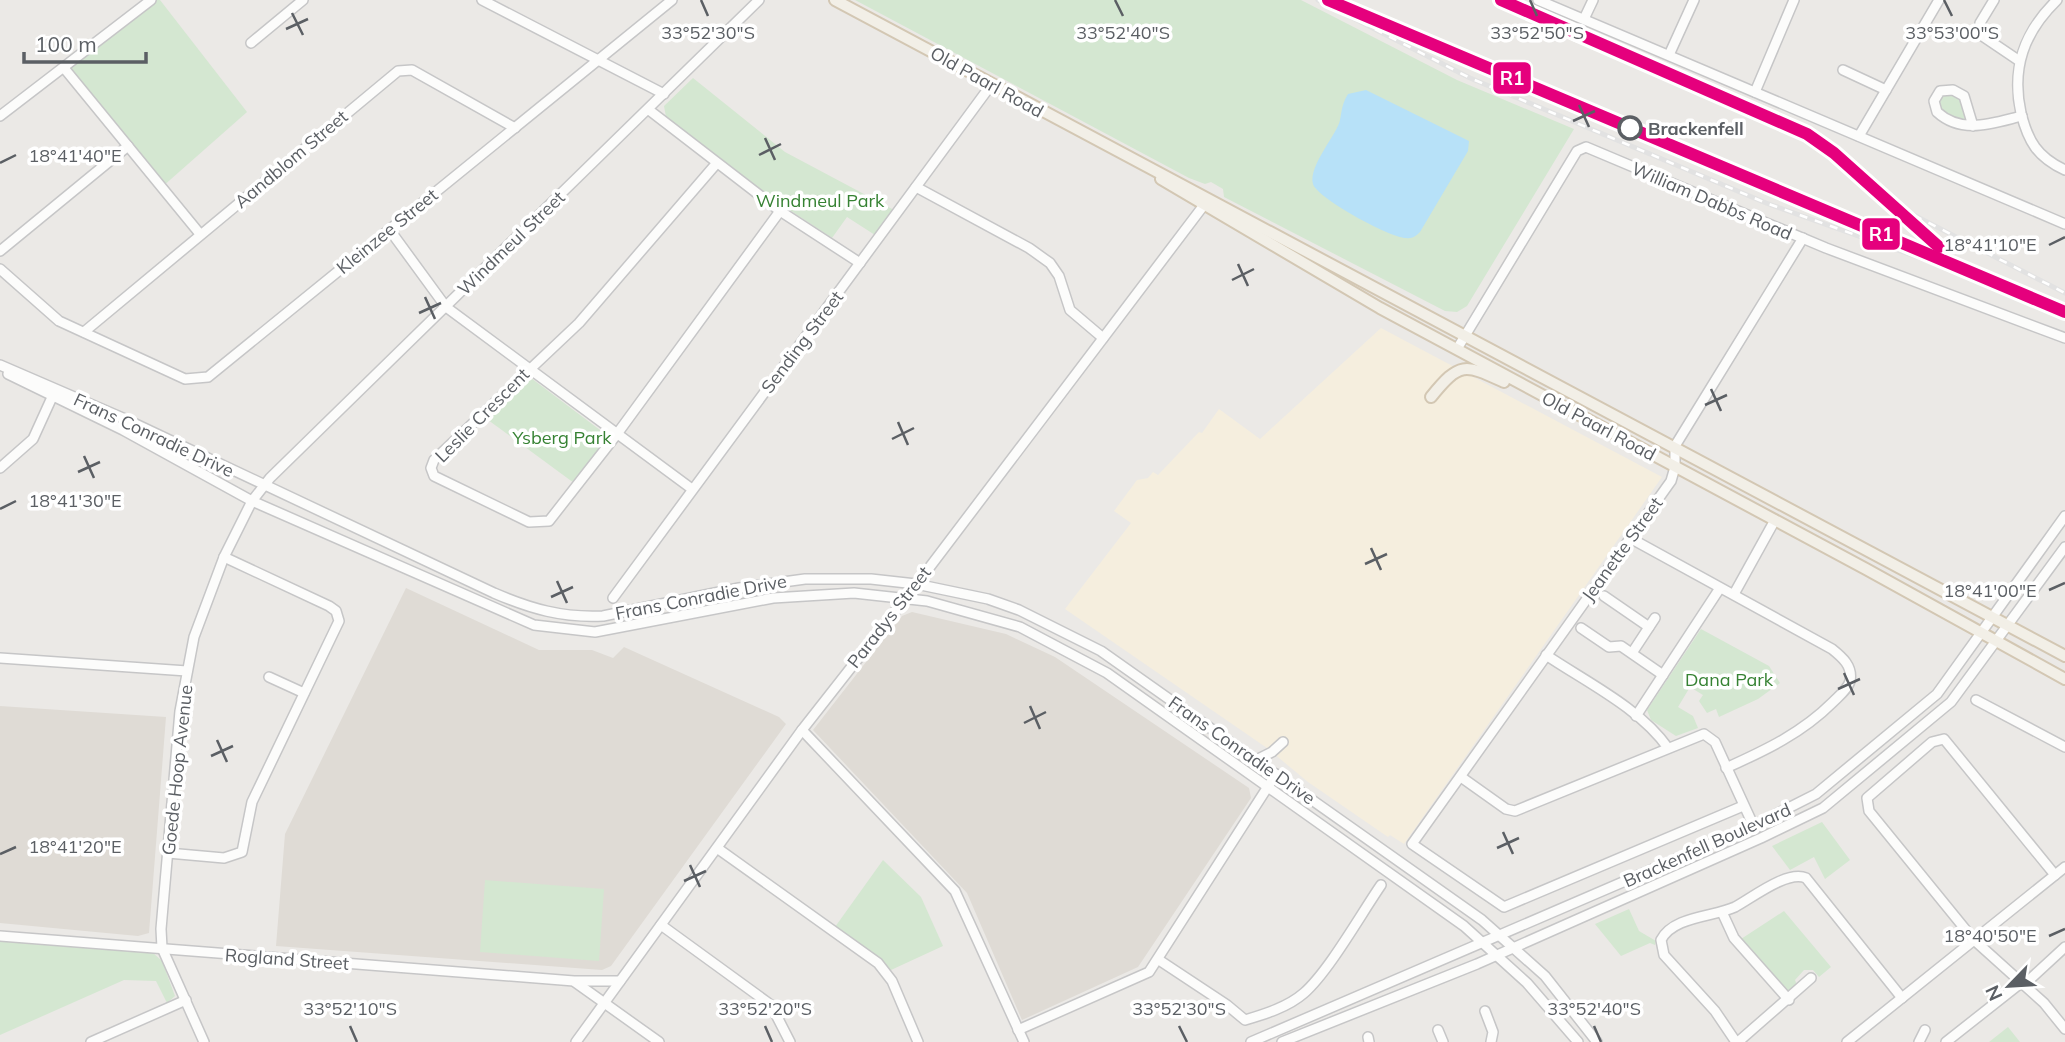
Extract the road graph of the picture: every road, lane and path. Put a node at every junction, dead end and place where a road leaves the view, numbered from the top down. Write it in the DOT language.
graph roads {
  1 [pos="151,0"];
  2 [pos="303,0"];
  3 [pos="482,0"];
  4 [pos="672,0"];
  5 [pos="759,0"];
  6 [pos="835,0"];
  7 [pos="1538,0"];
  8 [pos="1592,0"];
  9 [pos="1694,0"];
  10 [pos="1794,0"];
  11 [pos="1938,0"];
  12 [pos="1994,0"];
  13 [pos="2057,0"];
  14 [pos="505,4"];
  15 [pos="1584,19"];
  16 [pos="251,43"];
  17 [pos="1670,55"];
  18 [pos="2018,60"];
  19 [pos="596,62"];
  20 [pos="64,68"];
  21 [pos="1843,70"];
  22 [pos="991,85"];
  23 [pos="1886,90"];
  24 [pos="1755,92"];
  25 [pos="664,94"];
  26 [pos="649,110"];
  27 [pos="0,116"];
  28 [pos="2022,116"];
  29 [pos="1973,126"];
  30 [pos="515,128"];
  31 [pos="1859,136"];
  32 [pos="128,146"];
  33 [pos="716,164"];
  34 [pos="2064,168"];
  35 [pos="916,187"];
  36 [pos="1206,201"];
  37 [pos="780,211"];
  38 [pos="2065,224"];
  39 [pos="389,229"];
  40 [pos="200,234"];
  41 [pos="1803,238"];
  42 [pos="0,251"];
  43 [pos="860,263"];
  44 [pos="0,269"];
  45 [pos="446,307"];
  46 [pos="83,332"];
  47 [pos="1464,336"];
  48 [pos="1103,338"];
  49 [pos="2065,338"];
  50 [pos="1457,349"];
  51 [pos="0,368"];
  52 [pos="529,369"];
  53 [pos="54,393"];
  54 [pos="1540,394"];
  55 [pos="1431,397"];
  56 [pos="617,434"];
  57 [pos="1675,446"];
  58 [pos="1675,467"];
  59 [pos="0,468"];
  60 [pos="262,486"];
  61 [pos="692,489"];
  62 [pos="252,501"];
  63 [pos="2065,516"];
  64 [pos="1775,520"];
  65 [pos="1630,538"];
  66 [pos="2065,547"];
  67 [pos="224,557"];
  68 [pos="916,583"];
  69 [pos="1720,587"];
  70 [pos="1734,594"];
  71 [pos="1604,596"];
  72 [pos="905,597"];
  73 [pos="613,598"];
  74 [pos="1993,616"];
  75 [pos="1655,618"];
  76 [pos="2008,624"];
  77 [pos="1649,627"];
  78 [pos="1581,628"];
  79 [pos="1980,633"];
  80 [pos="1995,642"];
  81 [pos="1632,653"];
  82 [pos="1546,655"];
  83 [pos="2065,656"];
  84 [pos="0,658"];
  85 [pos="187,671"];
  86 [pos="1663,675"];
  87 [pos="269,677"];
  88 [pos="2065,680"];
  89 [pos="304,693"];
  90 [pos="1976,700"];
  91 [pos="1636,716"];
  92 [pos="802,730"];
  93 [pos="1283,742"];
  94 [pos="2065,747"];
  95 [pos="1668,748"];
  96 [pos="1256,760"];
  97 [pos="1726,768"];
  98 [pos="1276,774"];
  99 [pos="1461,777"];
  100 [pos="1268,787"];
  101 [pos="1743,806"];
  102 [pos="1753,826"];
  103 [pos="1761,838"];
  104 [pos="717,848"];
  105 [pos="168,853"];
  106 [pos="2065,867"];
  107 [pos="2055,875"];
  108 [pos="1381,885"];
  109 [pos="1722,912"];
  110 [pos="661,925"];
  111 [pos="1500,935"];
  112 [pos="0,936"];
  113 [pos="1974,940"];
  114 [pos="1482,943"];
  115 [pos="1514,946"];
  116 [pos="2065,947"];
  117 [pos="162,948"];
  118 [pos="1496,954"];
  119 [pos="1159,960"];
  120 [pos="1811,978"];
  121 [pos="575,981"];
  122 [pos="621,981"];
  123 [pos="2022,983"];
  124 [pos="1902,998"];
  125 [pos="186,1000"];
  126 [pos="1789,1000"];
  127 [pos="604,1003"];
  128 [pos="1485,1011"];
  129 [pos="2065,1029"];
  130 [pos="1018,1030"];
  131 [pos="1438,1030"];
  132 [pos="1925,1030"];
  133 [pos="91,1042"];
  134 [pos="204,1042"];
  135 [pos="576,1042"];
  136 [pos="659,1042"];
  137 [pos="790,1042"];
  138 [pos="918,1042"];
  139 [pos="1024,1042"];
  140 [pos="1251,1042"];
  141 [pos="1282,1042"];
  142 [pos="1443,1042"];
  143 [pos="1491,1042"];
  144 [pos="1578,1042"];
  145 [pos="1597,1042"];
  146 [pos="1737,1042"];
  147 [pos="1847,1042"];
  148 [pos="1919,1042"];
  149 [pos="1946,1042"];
  1 -- 20 [label="street"];
  2 -- 16 [label="street"];
  3 -- 14 [label="street"];
  4 -- 19 [label="street, Kleinzee Street"];
  5 -- 25 [label="street, Windmeul Street"];
  6 -- 22 [label="main road, Old Paarl Road"];
  7 -- 15 [label="street"];
  8 -- 15 [label="street"];
  9 -- 17 [label="street"];
  10 -- 24 [label="street"];
  11 -- 23 [label="street"];
  12 -- 18 [label="street"];
  13 -- 18 [label="street"];
  14 -- 19 [label="street"];
  15 -- 17 [label="street"];
  17 -- 24 [label="street"];
  18 -- 28 [label="street"];
  19 -- 25 [label="street"];
  19 -- 30 [label="street, Kleinzee Street"];
  20 -- 27 [label="street"];
  20 -- 32 [label="street"];
  21 -- 23 [label="street"];
  22 -- 35 [label="street, Sending Street"];
  22 -- 36 [label="main road, Old Paarl Road"];
  23 -- 31 [label="street"];
  24 -- 31 [label="street"];
  25 -- 26 [label="street, Windmeul Street"];
  26 -- 33 [label="street"];
  26 -- 45 [label="street, Windmeul Street"];
  28 -- 29 [label="street"];
  28 -- 34 [label="street"];
  29 -- 29 [label="street"];
  30 -- 39 [label="street, Kleinzee Street"];
  30 -- 40 [label="street, Aandblom Street"];
  31 -- 38 [label="street"];
  32 -- 40 [label="street"];
  32 -- 42 [label="street"];
  33 -- 37 [label="street"];
  33 -- 52 [label="street, Leslie Crescent"];
  35 -- 43 [label="street, Sending Street"];
  35 -- 48 [label="street"];
  36 -- 47 [label="main road, Old Paarl Road"];
  36 -- 48 [label="street, Paradys Street"];
  36 -- 50 [label="main road, Old Paarl Road"];
  37 -- 43 [label="street"];
  37 -- 56 [label="street, Leslie Crescent"];
  39 -- 45 [label="street"];
  39 -- 46 [label="street, Kleinzee Street"];
  40 -- 46 [label="street, Aandblom Street"];
  41 -- 47 [label="street, William Dabbs Road"];
  41 -- 49 [label="street, William Dabbs Road"];
  41 -- 57 [label="street"];
  43 -- 61 [label="street, Sending Street"];
  44 -- 46 [label="street, Kleinzee Street"];
  45 -- 52 [label="street"];
  45 -- 60 [label="street, Windmeul Street"];
  47 -- 50 [label="street, William Dabbs Road"];
  47 -- 57 [label="main road, Old Paarl Road"];
  48 -- 68 [label="street, Paradys Street"];
  50 -- 54 [label="main road, Old Paarl Road"];
  51 -- 53 [label="street, Frans Conradie Drive"];
  52 -- 56 [label="street"];
  52 -- 56 [label="street, Leslie Crescent"];
  53 -- 59 [label="street"];
  53 -- 60 [label="street, Frans Conradie Drive"];
  53 -- 62 [label="street, Frans Conradie Drive"];
  54 -- 55 [label="main road"];
  54 -- 58 [label="main road, Old Paarl Road"];
  56 -- 61 [label="street"];
  57 -- 58 [label="street, Jeanette Street"];
  57 -- 74 [label="main road, Old Paarl Road"];
  58 -- 64 [label="main road, Old Paarl Road"];
  58 -- 65 [label="street, Jeanette Street"];
  60 -- 62 [label="street, Windmeul Street"];
  60 -- 68 [label="street, Frans Conradie Drive"];
  61 -- 73 [label="street, Sending Street"];
  62 -- 67 [label="street, Goede Hoop Avenue"];
  62 -- 72 [label="street, Frans Conradie Drive"];
  63 -- 74 [label="street, Brackenfell Boulevard"];
  64 -- 70 [label="street"];
  64 -- 79 [label="main road, Old Paarl Road"];
  65 -- 69 [label="street"];
  65 -- 82 [label="street, Jeanette Street"];
  66 -- 76 [label="street, Brackenfell Boulevard"];
  67 -- 85 [label="street, Goede Hoop Avenue"];
  67 -- 89 [label="street"];
  68 -- 72 [label="street, Paradys Street"];
  68 -- 96 [label="street, Frans Conradie Drive"];
  69 -- 70 [label="street"];
  69 -- 86 [label="street"];
  70 -- 97 [label="street"];
  71 -- 77 [label="street"];
  72 -- 92 [label="street, Paradys Street"];
  72 -- 100 [label="street, Frans Conradie Drive"];
  74 -- 76 [label="main road, Old Paarl Road"];
  74 -- 79 [label="street, Brackenfell Boulevard"];
  75 -- 77 [label="street"];
  76 -- 80 [label="street, Brackenfell Boulevard"];
  76 -- 83 [label="main road, Old Paarl Road"];
  77 -- 81 [label="street"];
  78 -- 81 [label="street"];
  79 -- 80 [label="main road, Old Paarl Road"];
  79 -- 102 [label="street, Brackenfell Boulevard"];
  80 -- 88 [label="main road, Old Paarl Road"];
  80 -- 103 [label="street, Brackenfell Boulevard"];
  81 -- 86 [label="street"];
  82 -- 91 [label="street"];
  82 -- 99 [label="street, Jeanette Street"];
  84 -- 85 [label="street"];
  85 -- 105 [label="street, Goede Hoop Avenue"];
  86 -- 91 [label="street"];
  87 -- 89 [label="street"];
  89 -- 105 [label="street"];
  90 -- 94 [label="street"];
  91 -- 95 [label="street"];
  92 -- 104 [label="street, Paradys Street"];
  92 -- 130 [label="street"];
  93 -- 96 [label="street"];
  95 -- 97 [label="street"];
  95 -- 99 [label="street"];
  96 -- 98 [label="street, Frans Conradie Drive"];
  97 -- 101 [label="street"];
  98 -- 100 [label="street"];
  98 -- 111 [label="street, Frans Conradie Drive"];
  99 -- 101 [label="street, Jeanette Street"];
  100 -- 114 [label="street, Frans Conradie Drive"];
  100 -- 119 [label="street"];
  101 -- 102 [label="street"];
  102 -- 103 [label="street"];
  102 -- 111 [label="street, Brackenfell Boulevard"];
  103 -- 115 [label="street, Brackenfell Boulevard"];
  104 -- 110 [label="street, Paradys Street"];
  104 -- 138 [label="street"];
  105 -- 117 [label="street, Goede Hoop Avenue"];
  106 -- 107 [label="street"];
  107 -- 113 [label="street"];
  107 -- 113 [label="street"];
  108 -- 119 [label="street"];
  109 -- 124 [label="street"];
  109 -- 126 [label="street"];
  109 -- 146 [label="street"];
  110 -- 122 [label="street, Paradys Street"];
  110 -- 137 [label="street"];
  111 -- 114 [label="street, Brackenfell Boulevard"];
  111 -- 115 [label="street, Frans Conradie Drive"];
  112 -- 117 [label="street, Rogland Street"];
  113 -- 123 [label="street"];
  113 -- 124 [label="street"];
  114 -- 118 [label="street, Frans Conradie Drive"];
  114 -- 140 [label="street, Brackenfell Boulevard"];
  115 -- 118 [label="street, Brackenfell Boulevard"];
  115 -- 145 [label="street, Frans Conradie Drive"];
  116 -- 123 [label="street"];
  117 -- 121 [label="street, Rogland Street"];
  117 -- 125 [label="street, Goede Hoop Avenue"];
  118 -- 141 [label="street, Brackenfell Boulevard"];
  118 -- 144 [label="street, Frans Conradie Drive"];
  119 -- 130 [label="street"];
  120 -- 126 [label="street"];
  121 -- 122 [label="street, Rogland Street"];
  121 -- 127 [label="street"];
  122 -- 127 [label="street, Paradys Street"];
  123 -- 129 [label="street"];
  123 -- 149 [label="street"];
  124 -- 147 [label="street"];
  125 -- 133 [label="street"];
  125 -- 134 [label="street, Goede Hoop Avenue"];
  126 -- 146 [label="street"];
  127 -- 135 [label="street, Paradys Street"];
  127 -- 136 [label="street"];
  128 -- 143 [label="street"];
  130 -- 139 [label="street"];
  131 -- 142 [label="street"];
  132 -- 148 [label="street"];
}
